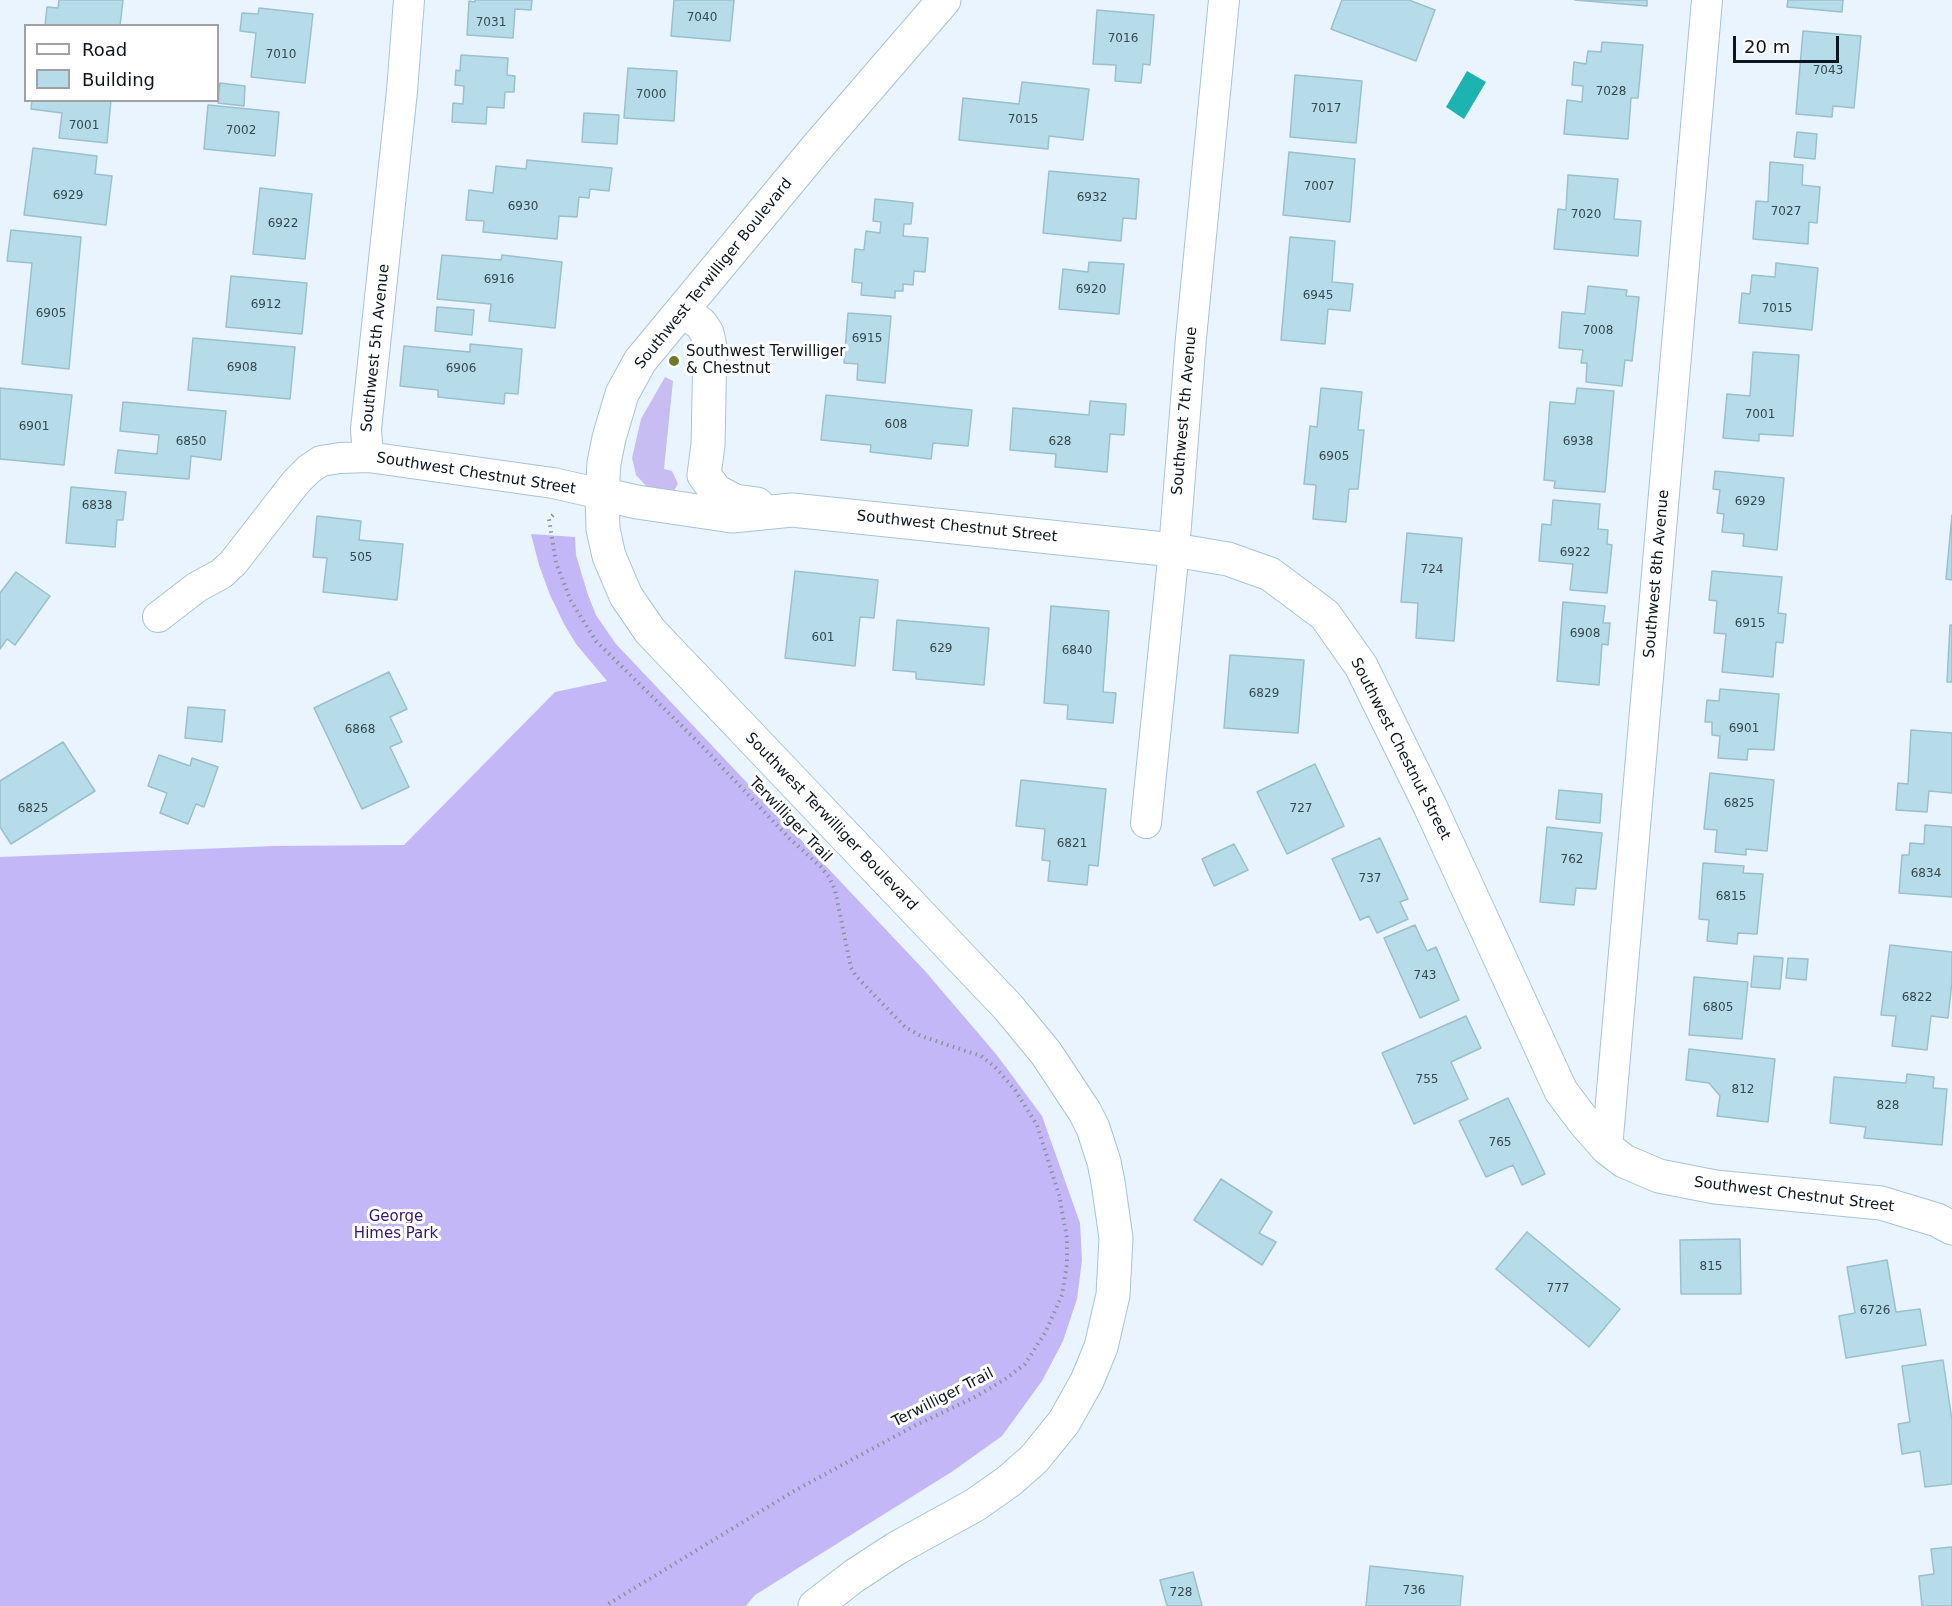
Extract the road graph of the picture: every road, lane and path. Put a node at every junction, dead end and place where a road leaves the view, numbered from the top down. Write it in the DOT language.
graph roads {
  1 [pos="409,0"];
  2 [pos="944,0"];
  3 [pos="1224,0"];
  4 [pos="1707,0"];
  5 [pos="682,310"];
  6 [pos="368,457"];
  7 [pos="602,494"];
  8 [pos="792,510"];
  9 [pos="549,519"];
  10 [pos="1174,550"];
  11 [pos="158,617"];
  12 [pos="1146,823"];
  13 [pos="1607,1149"];
  14 [pos="1952,1228"];
  15 [pos="605,1606"];
  16 [pos="815,1606"];
  1 -- 6 [label="street, Southwest 5th Avenue"];
  2 -- 5 [label="main road, Southwest Terwilliger Boulevard"];
  3 -- 10 [label="street, Southwest 7th Avenue"];
  4 -- 13 [label="street, Southwest 8th Avenue"];
  5 -- 7 [label="main road, Southwest Terwilliger Boulevard"];
  5 -- 8 [label="main road"];
  6 -- 7 [label="street, Southwest Chestnut Street"];
  6 -- 11 [label="street"];
  7 -- 8 [label="main road, Southwest Chestnut Street"];
  7 -- 16 [label="main road, Southwest Terwilliger Boulevard"];
  8 -- 10 [label="main road, Southwest Chestnut Street"];
  9 -- 15 [label="path, Terwilliger Trail"];
  10 -- 12 [label="street, Southwest 7th Avenue"];
  10 -- 13 [label="main road, Southwest Chestnut Street"];
  13 -- 14 [label="main road, Southwest Chestnut Street"];
}
